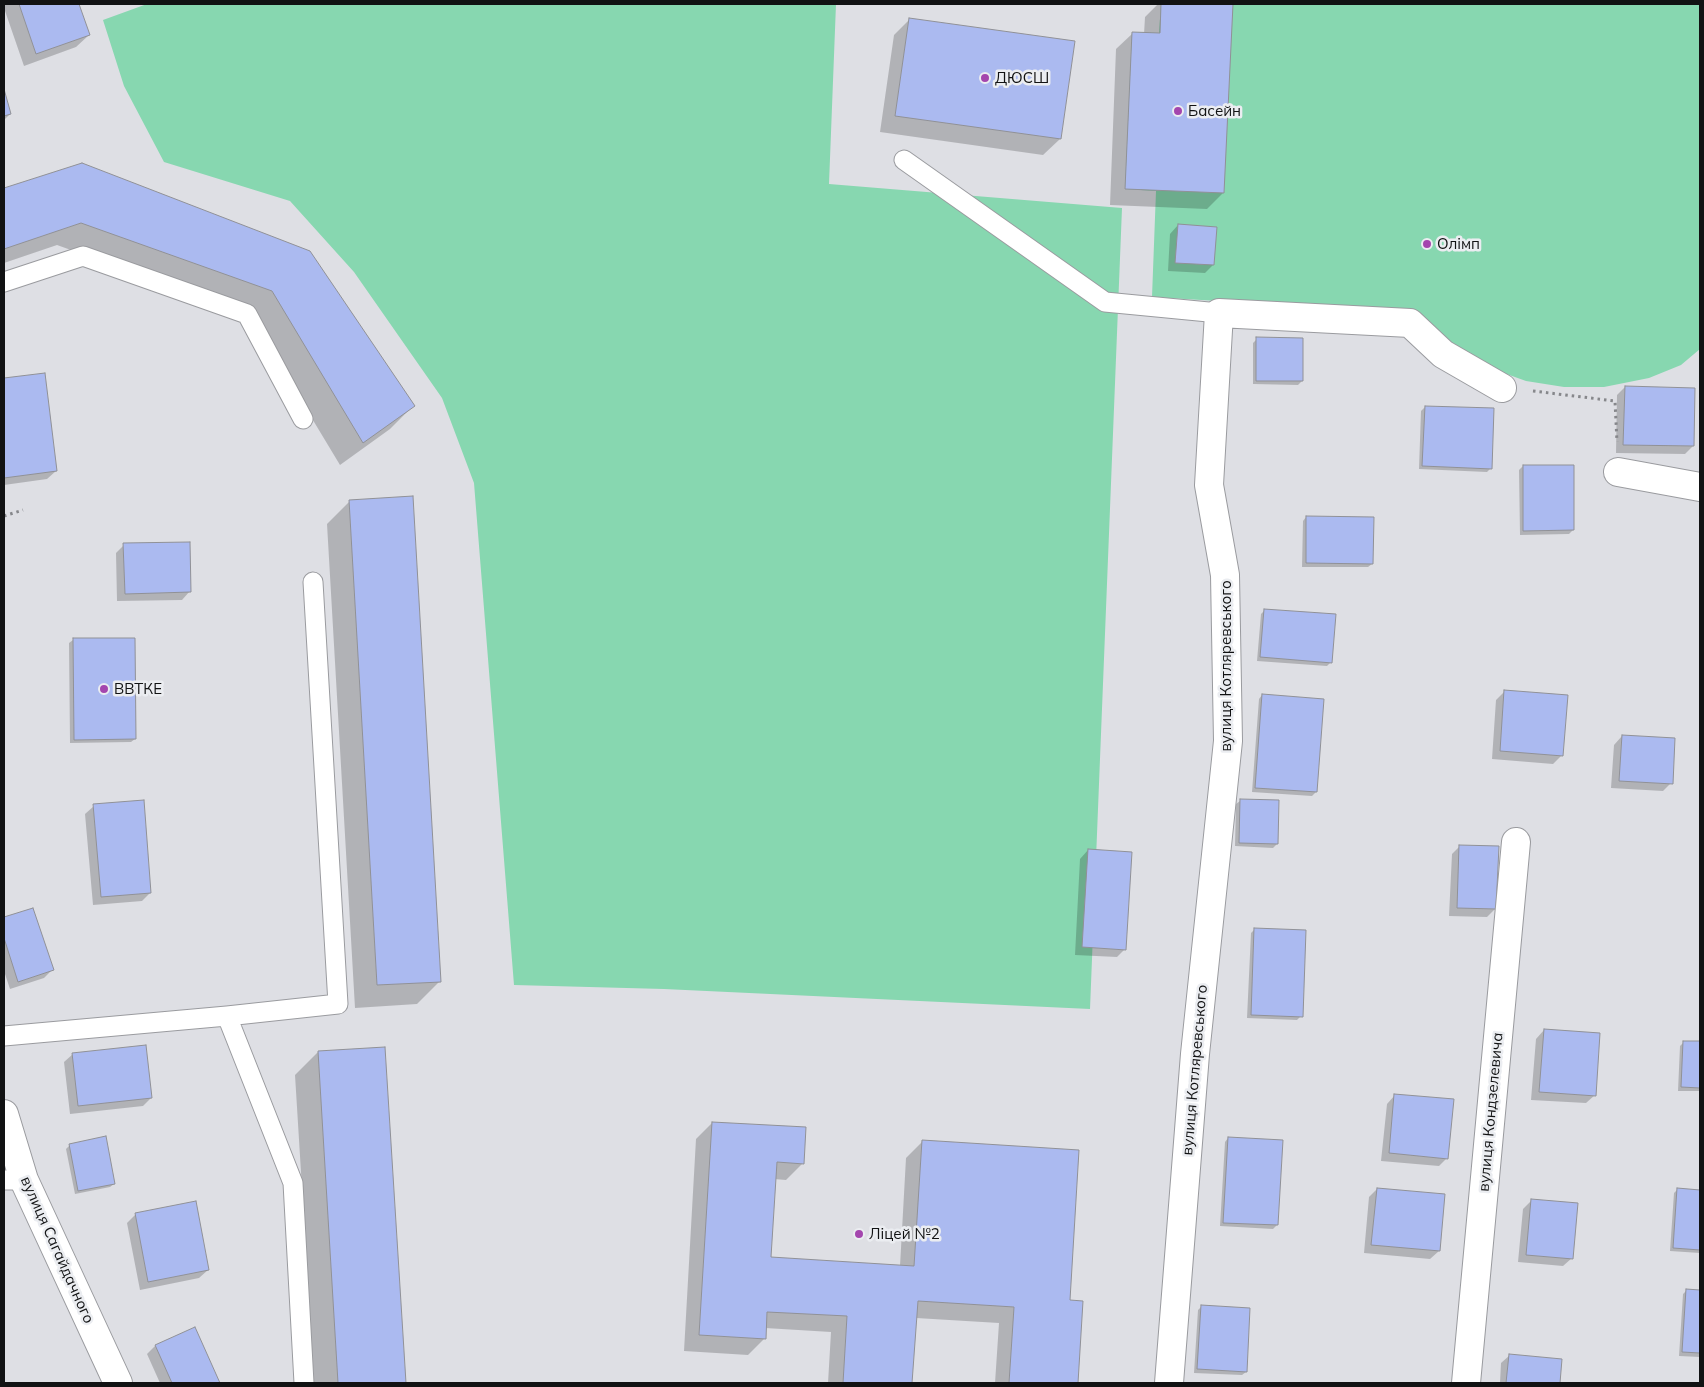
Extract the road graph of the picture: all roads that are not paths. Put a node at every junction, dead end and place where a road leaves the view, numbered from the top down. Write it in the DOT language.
graph roads {
  1 [pos="904,160"];
  2 [pos="4,282"];
  3 [pos="1219,313"];
  4 [pos="1502,388"];
  5 [pos="303,419"];
  6 [pos="1618,472"];
  7 [pos="1700,487"];
  8 [pos="313,582"];
  9 [pos="1516,842"];
  10 [pos="227,1016"];
  11 [pos="4,1036"];
  12 [pos="4,1114"];
  13 [pos="14,1180"];
  14 [pos="118,1383"];
  15 [pos="304,1383"];
  16 [pos="1169,1383"];
  17 [pos="1466,1383"];
  1 -- 3 [label="lane"];
  2 -- 5 [label="lane"];
  3 -- 4 [label="street"];
  3 -- 16 [label="street, вулиця Котляревського"];
  6 -- 7 [label="street"];
  8 -- 10 [label="lane"];
  9 -- 17 [label="street, вулиця Кондзелевича"];
  10 -- 11 [label="lane"];
  10 -- 15 [label="lane"];
  12 -- 13 [label="street, вулиця Сагайдачного"];
  13 -- 14 [label="street, вулиця Сагайдачного"];
}
